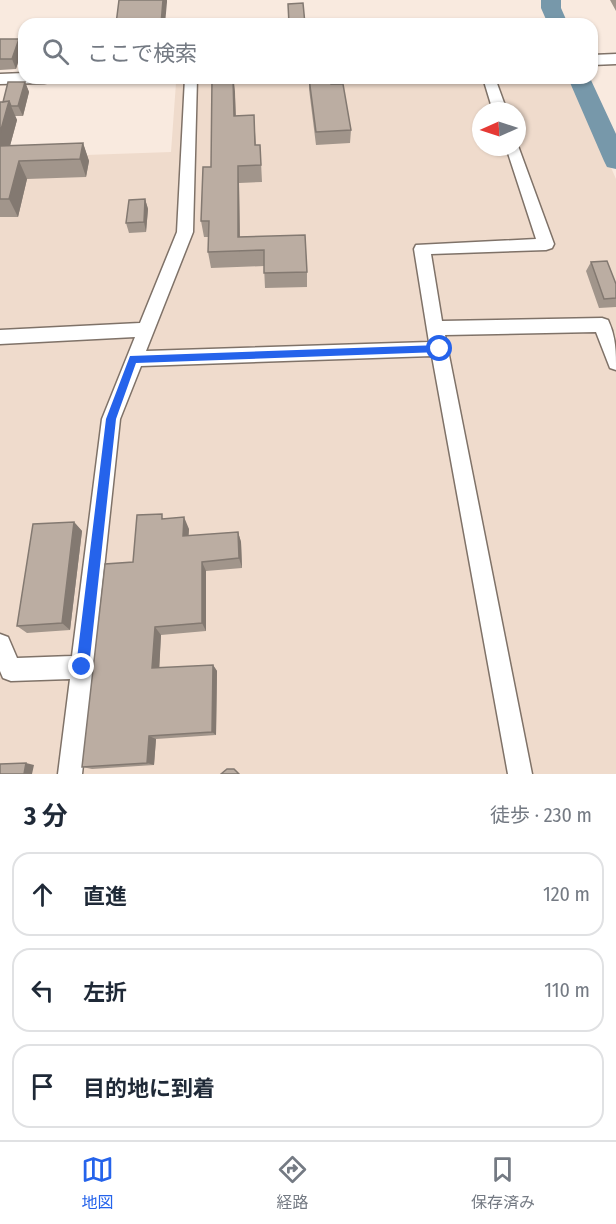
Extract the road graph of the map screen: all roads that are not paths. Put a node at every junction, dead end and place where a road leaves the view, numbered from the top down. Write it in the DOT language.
graph roads {
  1 [pos="616,59"];
  2 [pos="598,60"];
  3 [pos="18,79"];
  4 [pos="0,80"];
  5 [pos="191,84"];
  6 [pos="491,84"];
  7 [pos="497,102"];
  8 [pos="516,156"];
  9 [pos="435,328"];
  10 [pos="145,330"];
  11 [pos="0,337"];
  12 [pos="440,349"];
  13 [pos="133,359"];
  14 [pos="616,363"];
  15 [pos="0,645"];
  16 [pos="82,667"];
  17 [pos="70,774"];
  18 [pos="520,774"];
  1 -- 2 [label="main road"];
  3 -- 4 [label="main road"];
  5 -- 10 [label="lane"];
  6 -- 7 [label="lane"];
  8 -- 9 [label="lane"];
  9 -- 12 [label="lane"];
  9 -- 14 [label="lane"];
  10 -- 11 [label="lane"];
  10 -- 13 [label="lane"];
  12 -- 13 [label="lane"];
  12 -- 18 [label="lane"];
  13 -- 16 [label="lane"];
  15 -- 16 [label="lane"];
  16 -- 17 [label="lane"];
}
